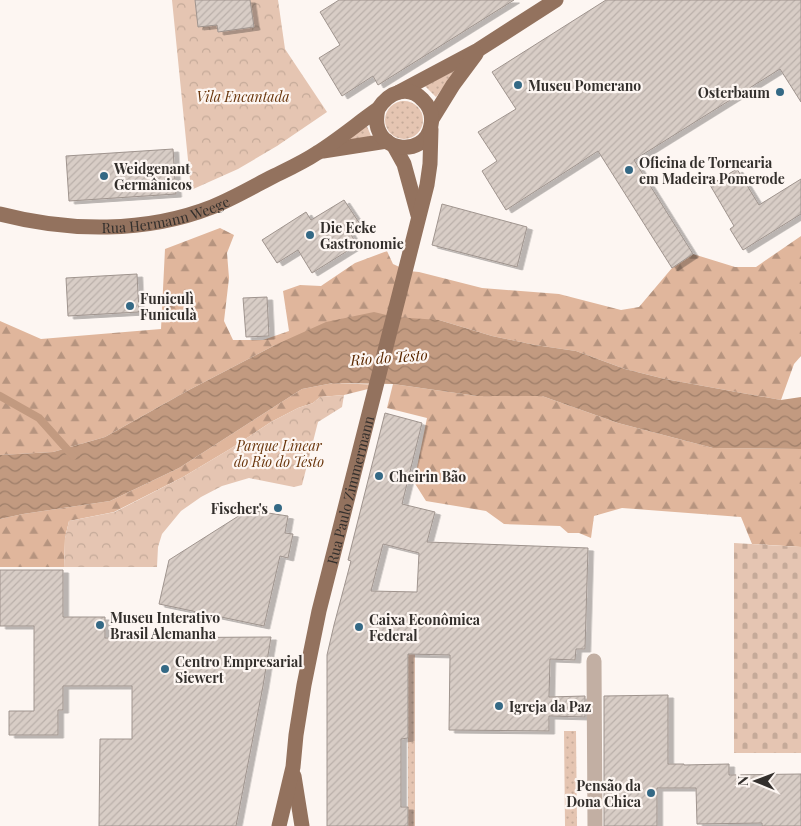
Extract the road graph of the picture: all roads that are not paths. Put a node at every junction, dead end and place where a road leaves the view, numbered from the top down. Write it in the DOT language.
graph roads {
  1 [pos="556,0"];
  2 [pos="478,50"];
  3 [pos="399,92"];
  4 [pos="378,109"];
  5 [pos="431,124"];
  6 [pos="390,144"];
  7 [pos="319,152"];
  8 [pos="0,214"];
  9 [pos="419,216"];
  10 [pos="594,661"];
  11 [pos="293,767"];
  12 [pos="278,826"];
  13 [pos="302,826"];
  14 [pos="595,826"];
  1 -- 2 [label="main road"];
  2 -- 3 [label="main road"];
  2 -- 5 [label="main road"];
  3 -- 4 [label="main road"];
  3 -- 5 [label="main road"];
  4 -- 6 [label="main road"];
  4 -- 7 [label="main road, Rua Hermann Weege"];
  5 -- 6 [label="main road"];
  5 -- 9 [label="main road, Rua Paulo Zimmermann"];
  6 -- 7 [label="main road, Rua Hermann Weege"];
  6 -- 9 [label="main road, Rua Paulo Zimmermann"];
  7 -- 8 [label="main road, Rua Hermann Weege"];
  9 -- 11 [label="main road, Rua Paulo Zimmermann"];
  10 -- 14 [label="street"];
  11 -- 12 [label="main road, Rua Paulo Zimmermann"];
  11 -- 13 [label="main road, Rua Paulo Zimmermann"];
}
